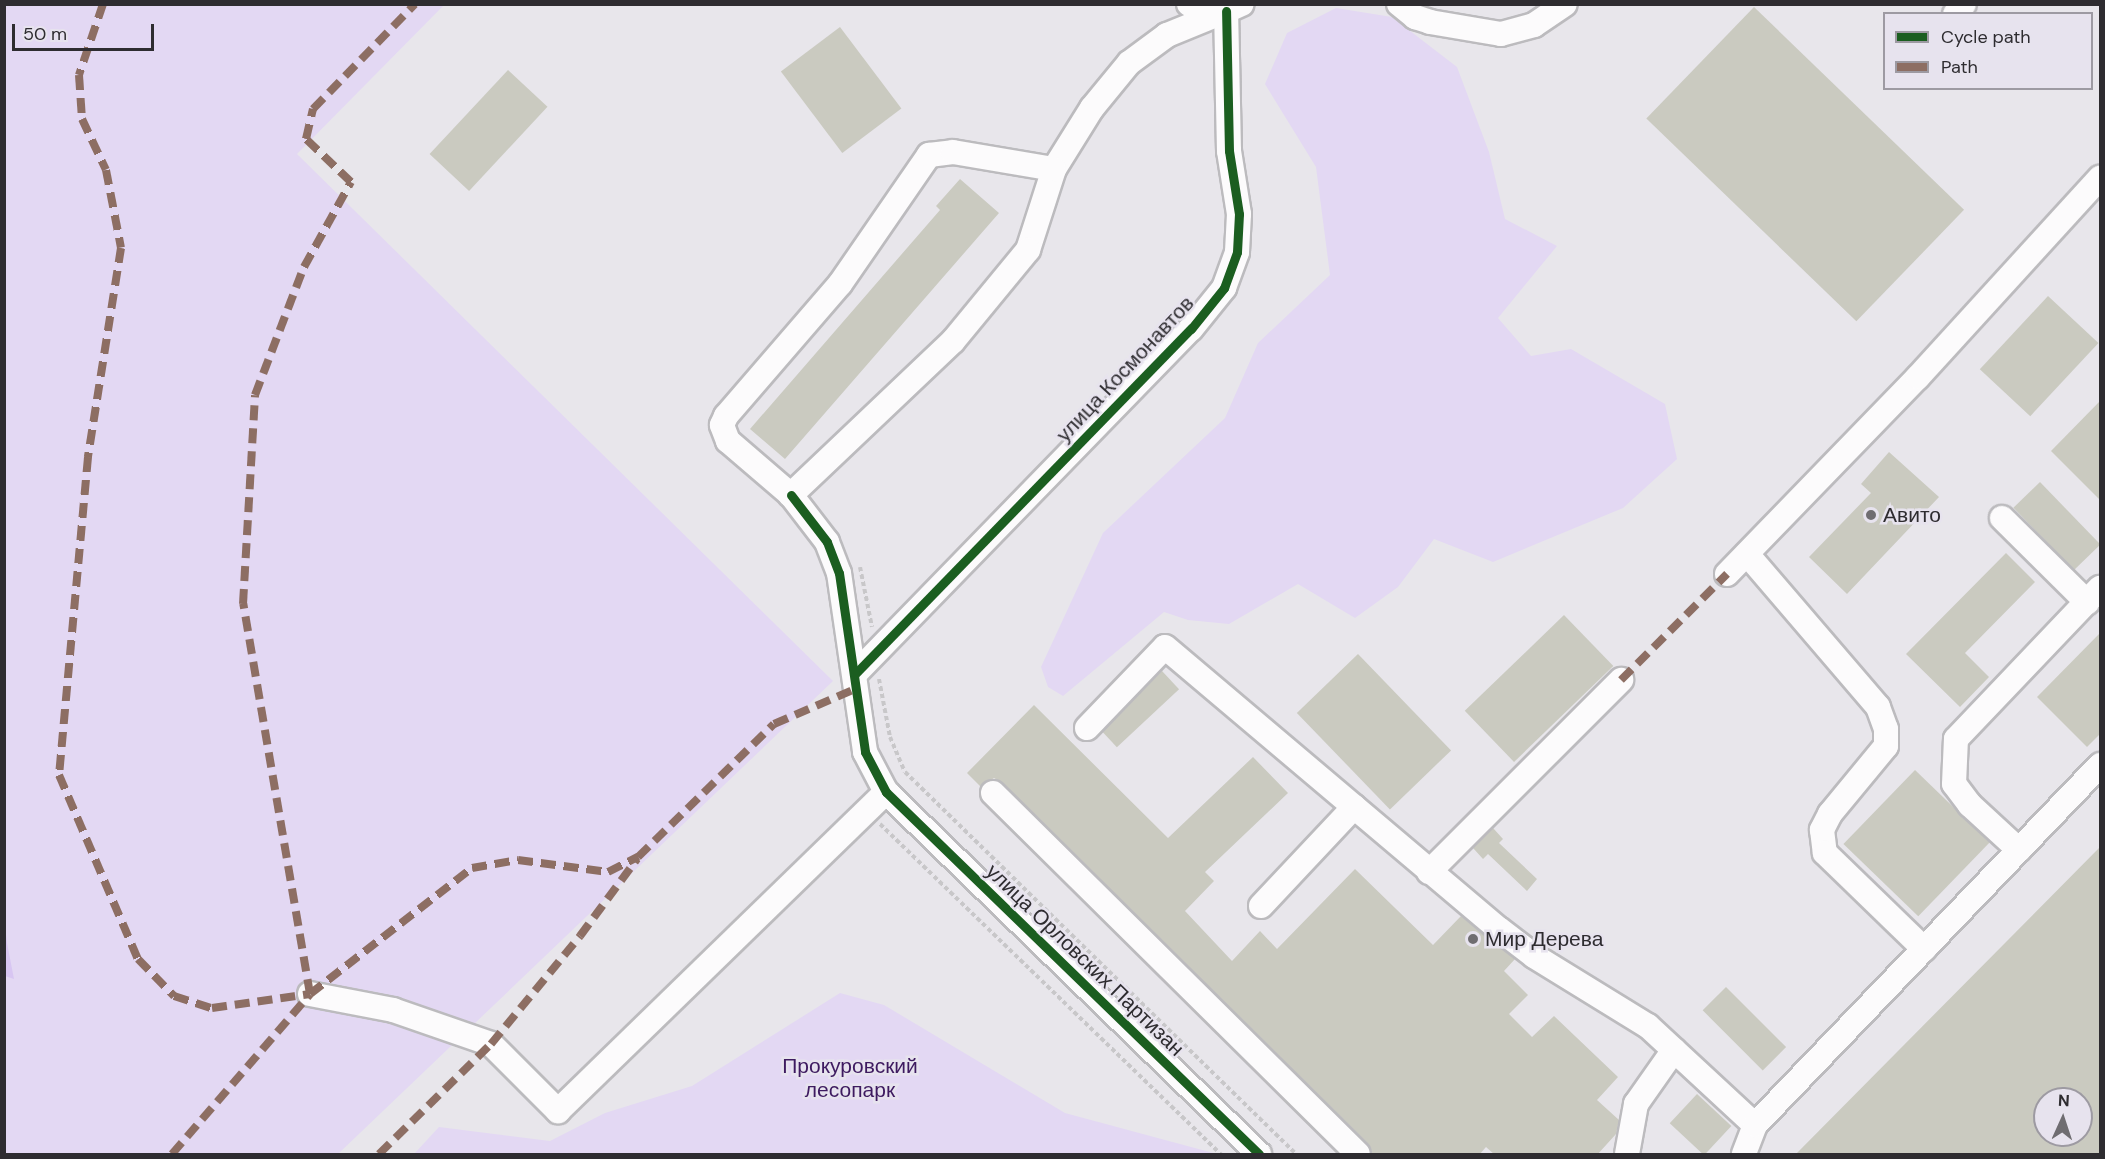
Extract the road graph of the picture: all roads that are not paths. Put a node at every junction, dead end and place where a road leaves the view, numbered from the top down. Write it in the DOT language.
graph roads {
  1 [pos="1190,4"];
  2 [pos="1399,4"];
  3 [pos="1564,4"];
  4 [pos="1234,8"];
  5 [pos="1054,169"];
  6 [pos="2100,178"];
  7 [pos="791,495"];
  8 [pos="2002,518"];
  9 [pos="1747,554"];
  10 [pos="1727,574"];
  11 [pos="2094,595"];
  12 [pos="855,674"];
  13 [pos="1621,680"];
  14 [pos="1087,728"];
  15 [pos="2100,765"];
  16 [pos="886,792"];
  17 [pos="993,793"];
  18 [pos="1354,807"];
  19 [pos="2019,850"];
  20 [pos="1429,872"];
  21 [pos="1261,906"];
  22 [pos="1924,949"];
  23 [pos="310,994"];
  24 [pos="1674,1050"];
  25 [pos="1755,1125"];
  26 [pos="1259,1155"];
  27 [pos="1358,1155"];
  28 [pos="1627,1155"];
  29 [pos="1744,1155"];
  1 -- 4 [label="street"];
  2 -- 3 [label="street"];
  4 -- 5 [label="street"];
  4 -- 12 [label="street, улица Космонавтов"];
  5 -- 7 [label="street"];
  5 -- 7 [label="street, улица Орловских Партизан"];
  6 -- 9 [label="street"];
  7 -- 12 [label="street, улица Орловских Партизан"];
  8 -- 11 [label="street"];
  9 -- 10 [label="street"];
  9 -- 22 [label="street"];
  11 -- 19 [label="street"];
  12 -- 16 [label="street, улица Орловских Партизан"];
  13 -- 20 [label="street"];
  14 -- 18 [label="street"];
  15 -- 19 [label="street"];
  16 -- 23 [label="street"];
  16 -- 26 [label="street, улица Орловских Партизан"];
  17 -- 27 [label="street"];
  18 -- 20 [label="street"];
  18 -- 21 [label="street"];
  19 -- 22 [label="street"];
  20 -- 24 [label="street"];
  22 -- 25 [label="street"];
  24 -- 25 [label="street"];
  24 -- 28 [label="street"];
  25 -- 29 [label="street"];
}
